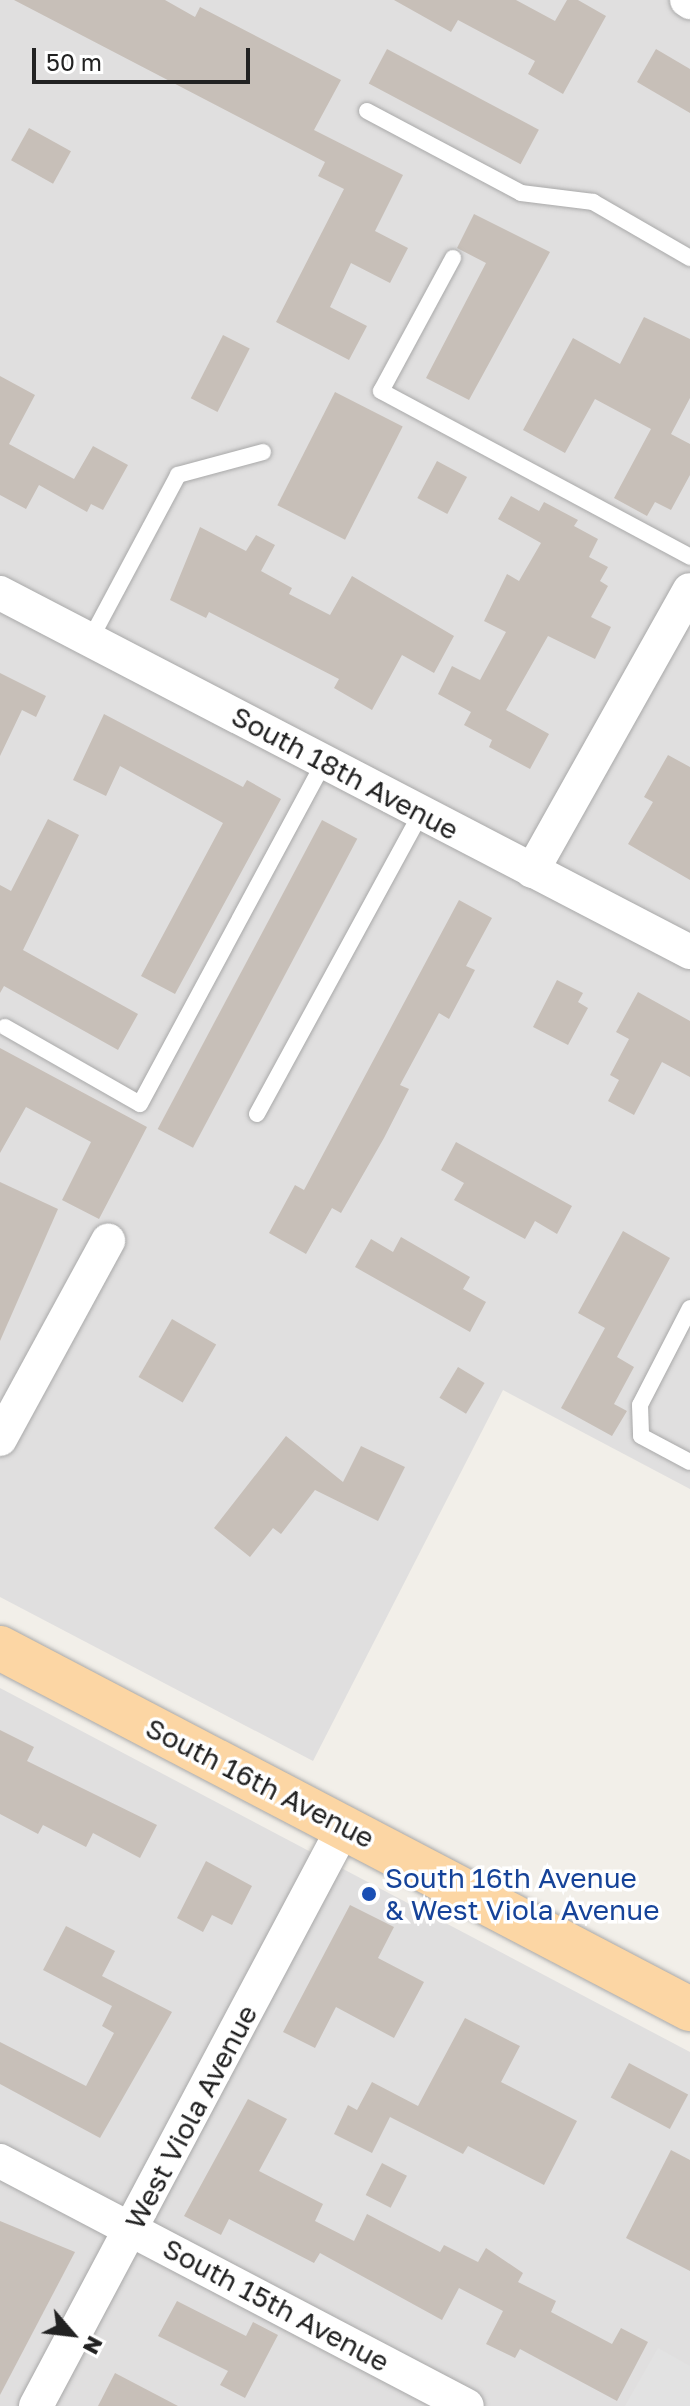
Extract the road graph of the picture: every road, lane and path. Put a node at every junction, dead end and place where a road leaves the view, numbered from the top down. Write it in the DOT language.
graph roads {
  1 [pos="367,111"];
  2 [pos="453,258"];
  3 [pos="690,258"];
  4 [pos="263,452"];
  5 [pos="690,557"];
  6 [pos="690,590"];
  7 [pos="0,593"];
  8 [pos="90,640"];
  9 [pos="324,762"];
  10 [pos="421,813"];
  11 [pos="532,871"];
  12 [pos="690,952"];
  13 [pos="5,1027"];
  14 [pos="257,1114"];
  15 [pos="108,1241"];
  16 [pos="690,1308"];
  17 [pos="0,1439"];
  18 [pos="690,1462"];
  19 [pos="0,1648"];
  20 [pos="344,1827"];
  21 [pos="690,2009"];
  22 [pos="0,2161"];
  23 [pos="132,2229"];
  24 [pos="36,2406"];
  25 [pos="467,2406"];
  1 -- 3 [label="lane"];
  2 -- 5 [label="lane"];
  4 -- 8 [label="lane"];
  6 -- 11 [label="street"];
  7 -- 8 [label="street, South 18th Avenue"];
  8 -- 9 [label="street, South 18th Avenue"];
  9 -- 10 [label="street, South 18th Avenue"];
  9 -- 13 [label="lane"];
  10 -- 11 [label="street, South 18th Avenue"];
  10 -- 14 [label="lane"];
  11 -- 12 [label="street, South 18th Avenue"];
  15 -- 17 [label="street"];
  16 -- 18 [label="lane"];
  19 -- 20 [label="main road, South 16th Avenue"];
  20 -- 21 [label="main road, South 16th Avenue"];
  20 -- 23 [label="street, West Viola Avenue"];
  22 -- 23 [label="street, South 15th Avenue"];
  23 -- 24 [label="street, West Viola Avenue"];
  23 -- 25 [label="street, South 15th Avenue"];
}
